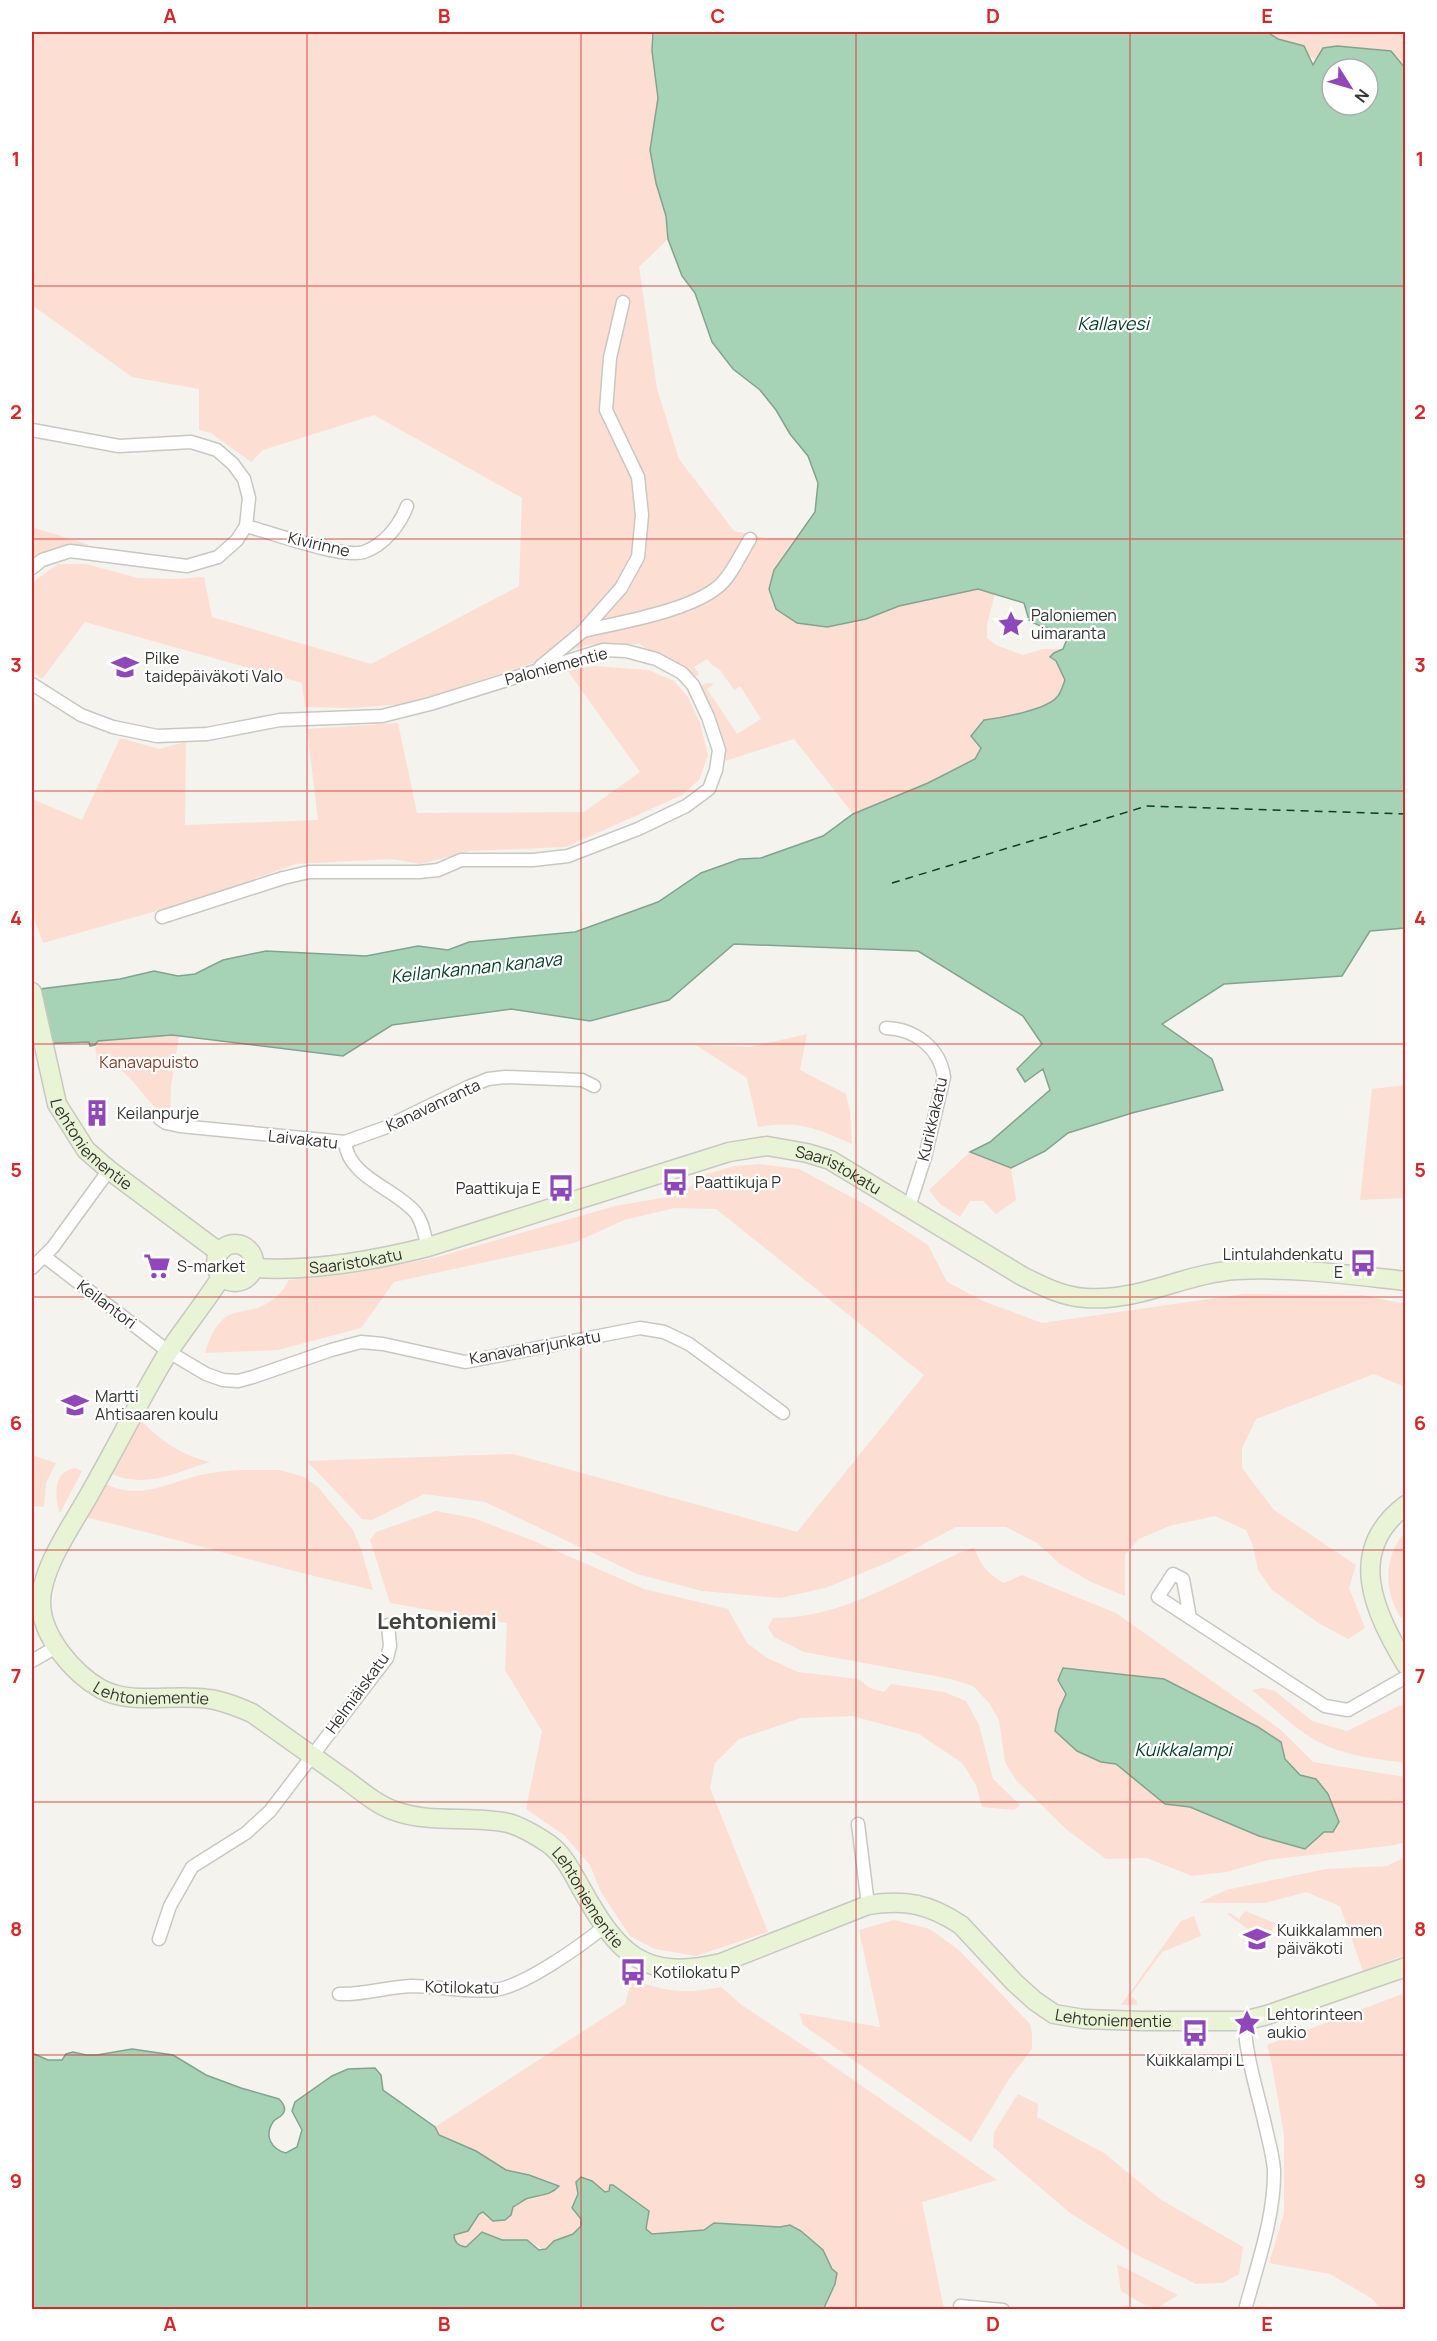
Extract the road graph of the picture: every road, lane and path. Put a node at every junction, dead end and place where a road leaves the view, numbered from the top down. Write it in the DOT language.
graph roads {
  1 [pos="623,302"];
  2 [pos="32,430"];
  3 [pos="407,506"];
  4 [pos="246,526"];
  5 [pos="750,539"];
  6 [pos="32,568"];
  7 [pos="582,632"];
  8 [pos="538,669"];
  9 [pos="32,684"];
  10 [pos="162,917"];
  11 [pos="32,992"];
  12 [pos="886,1028"];
  13 [pos="594,1086"];
  14 [pos="160,1119"];
  15 [pos="345,1142"];
  16 [pos="109,1170"];
  17 [pos="909,1207"];
  18 [pos="428,1247"];
  19 [pos="219,1252"];
  20 [pos="45,1257"];
  21 [pos="32,1268"];
  22 [pos="254,1268"];
  23 [pos="222,1276"];
  24 [pos="1406,1281"];
  25 [pos="169,1352"];
  26 [pos="783,1413"];
  27 [pos="1406,1505"];
  28 [pos="1190,1618"];
  29 [pos="388,1625"];
  30 [pos="56,1647"];
  31 [pos="32,1661"];
  32 [pos="1406,1665"];
  33 [pos="1406,1677"];
  34 [pos="311,1756"];
  35 [pos="858,1824"];
  36 [pos="868,1905"];
  37 [pos="604,1928"];
  38 [pos="159,1939"];
  39 [pos="1406,1968"];
  40 [pos="339,1994"];
  41 [pos="1244,2020"];
  42 [pos="960,2306"];
  43 [pos="1003,2310"];
  44 [pos="1245,2310"];
  1 -- 7 [label="street"];
  2 -- 4 [label="street"];
  3 -- 4 [label="street, Kivirinne"];
  4 -- 6 [label="street"];
  5 -- 7 [label="street"];
  7 -- 8 [label="street"];
  8 -- 9 [label="street, Paloniementie"];
  8 -- 10 [label="street, Paloniementie"];
  11 -- 16 [label="street, Lehtoniementie"];
  12 -- 17 [label="street, Kurikkakatu"];
  13 -- 15 [label="street, Kanavanranta"];
  14 -- 15 [label="street, Laivakatu"];
  15 -- 18 [label="street, Laivakatu"];
  16 -- 19 [label="street, Lehtoniementie"];
  16 -- 20 [label="street"];
  17 -- 18 [label="street, Saaristokatu"];
  17 -- 24 [label="street, Saaristokatu"];
  18 -- 22 [label="street, Saaristokatu"];
  19 -- 22 [label="street"];
  19 -- 23 [label="street"];
  20 -- 21 [label="street"];
  20 -- 25 [label="street, Keilantori"];
  22 -- 23 [label="street"];
  23 -- 25 [label="street, Lehtoniementie"];
  25 -- 26 [label="street, Kanavaharjunkatu"];
  25 -- 30 [label="street, Lehtoniementie"];
  27 -- 32 [label="street"];
  28 -- 33 [label="street"];
  29 -- 34 [label="street, Helmiäiskatu"];
  30 -- 31 [label="street"];
  30 -- 34 [label="street, Lehtoniementie"];
  34 -- 37 [label="street, Lehtoniementie"];
  34 -- 38 [label="street, Helmiäiskatu"];
  35 -- 36 [label="street"];
  36 -- 37 [label="street, Lehtoniementie"];
  36 -- 41 [label="street, Lehtoniementie"];
  37 -- 40 [label="street, Kotilokatu"];
  39 -- 41 [label="street, Lehtoniementie"];
  41 -- 44 [label="street"];
  42 -- 43 [label="street"];
}
